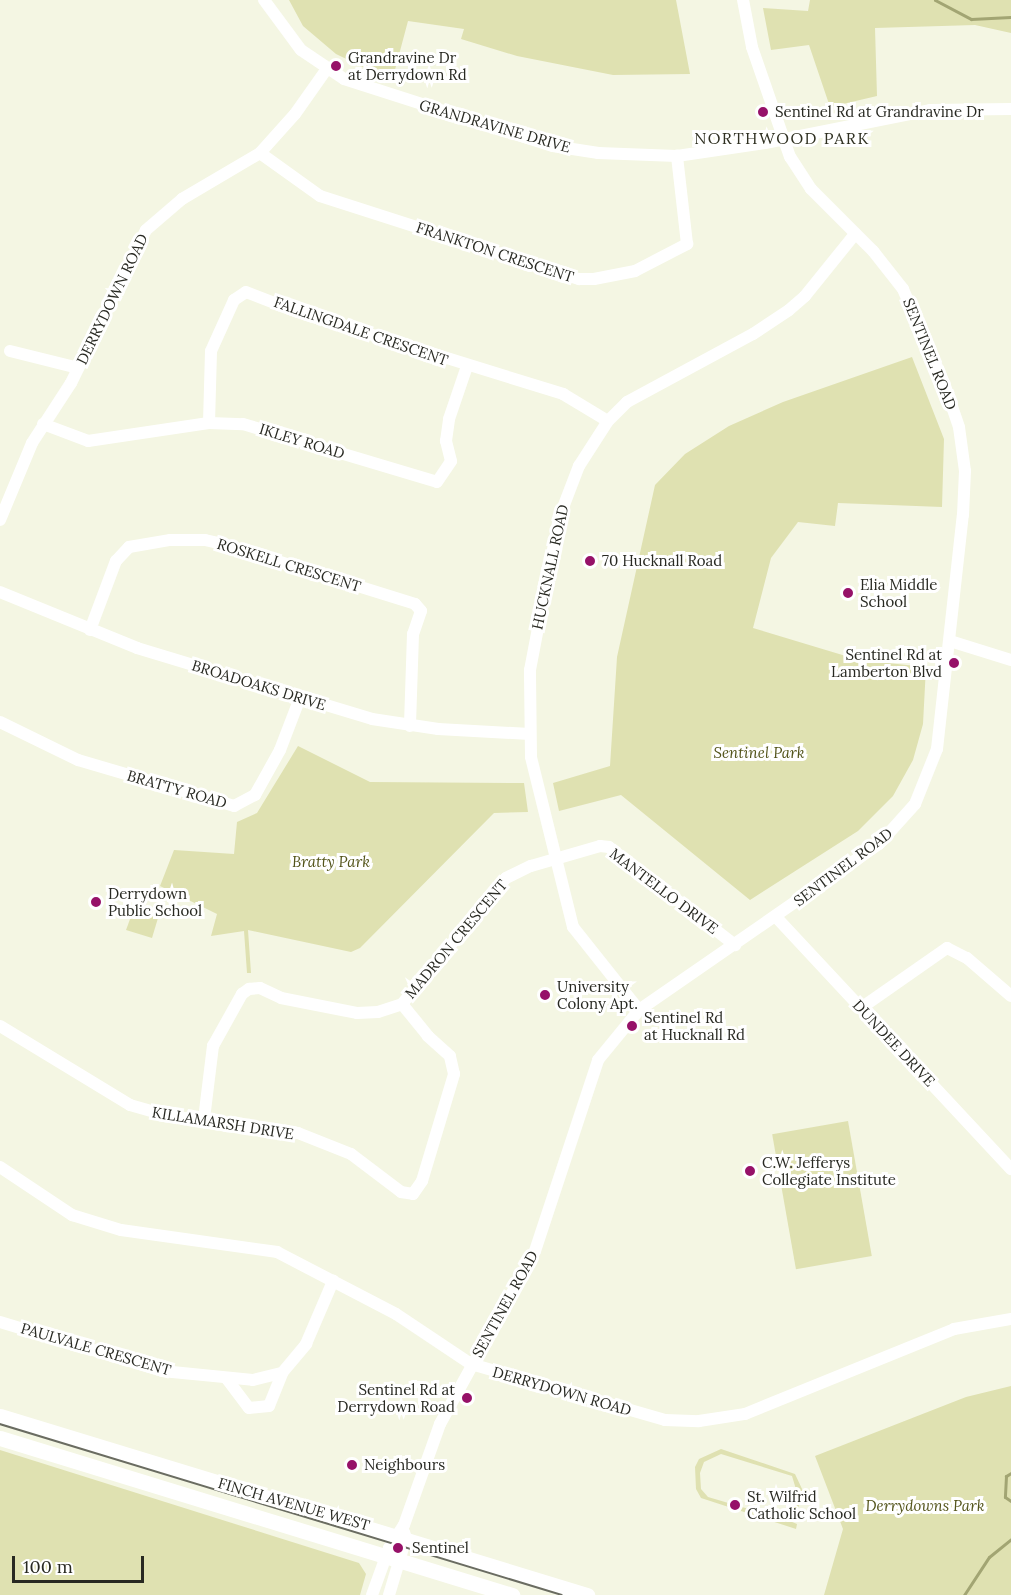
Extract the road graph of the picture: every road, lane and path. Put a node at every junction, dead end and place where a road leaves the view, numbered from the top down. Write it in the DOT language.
graph roads {
  1 [pos="264,0"];
  2 [pos="743,0"];
  3 [pos="326,70"];
  4 [pos="1011,109"];
  5 [pos="783,138"];
  6 [pos="260,153"];
  7 [pos="677,156"];
  8 [pos="855,234"];
  9 [pos="10,351"];
  10 [pos="467,366"];
  11 [pos="78,368"];
  12 [pos="608,421"];
  13 [pos="209,423"];
  14 [pos="43,424"];
  15 [pos="0,520"];
  16 [pos="0,592"];
  17 [pos="90,630"];
  18 [pos="950,641"];
  19 [pos="1011,660"];
  20 [pos="300,698"];
  21 [pos="0,722"];
  22 [pos="410,726"];
  23 [pos="530,734"];
  24 [pos="555,858"];
  25 [pos="776,917"];
  26 [pos="735,945"];
  27 [pos="1011,996"];
  28 [pos="402,1004"];
  29 [pos="861,1008"];
  30 [pos="639,1010"];
  31 [pos="0,1026"];
  32 [pos="204,1119"];
  33 [pos="0,1169"];
  34 [pos="1011,1169"];
  35 [pos="333,1281"];
  36 [pos="1011,1319"];
  37 [pos="0,1322"];
  38 [pos="471,1364"];
  39 [pos="282,1373"];
  40 [pos="227,1378"];
  41 [pos="0,1416"];
  42 [pos="0,1438"];
  43 [pos="401,1534"];
  44 [pos="392,1559"];
  45 [pos="372,1595"];
  46 [pos="389,1595"];
  47 [pos="512,1595"];
  48 [pos="587,1595"];
  1 -- 3 [label="street, GRANDRAVINE DRIVE"];
  2 -- 5 [label="street, SENTINEL ROAD"];
  3 -- 6 [label="street, DERRYDOWN ROAD"];
  3 -- 7 [label="street, GRANDRAVINE DRIVE"];
  4 -- 5 [label="street, GRANDRAVINE DRIVE"];
  5 -- 7 [label="street, GRANDRAVINE DRIVE"];
  5 -- 8 [label="street, SENTINEL ROAD"];
  6 -- 7 [label="street, FRANKTON CRESCENT"];
  6 -- 11 [label="street, DERRYDOWN ROAD"];
  8 -- 12 [label="street, HUCKNALL ROAD"];
  8 -- 18 [label="street, SENTINEL ROAD"];
  9 -- 11 [label="street"];
  10 -- 12 [label="street, FALLINGDALE CRESCENT"];
  10 -- 13 [label="street, IKLEY ROAD"];
  10 -- 13 [label="street, FALLINGDALE CRESCENT"];
  11 -- 14 [label="street, DERRYDOWN ROAD"];
  12 -- 23 [label="street, HUCKNALL ROAD"];
  13 -- 14 [label="street, IKLEY ROAD"];
  14 -- 15 [label="street, DERRYDOWN ROAD"];
  16 -- 17 [label="street, BROADOAKS DRIVE"];
  17 -- 20 [label="street, BROADOAKS DRIVE"];
  17 -- 22 [label="street, ROSKELL CRESCENT"];
  18 -- 19 [label="street"];
  18 -- 25 [label="street, SENTINEL ROAD"];
  20 -- 21 [label="street, BRATTY ROAD"];
  20 -- 22 [label="street, BROADOAKS DRIVE"];
  22 -- 23 [label="street, BROADOAKS DRIVE"];
  23 -- 24 [label="street, HUCKNALL ROAD"];
  24 -- 26 [label="street, MANTELLO DRIVE"];
  24 -- 28 [label="street, MADRON CRESCENT"];
  24 -- 30 [label="street, HUCKNALL ROAD"];
  25 -- 26 [label="street, SENTINEL ROAD"];
  25 -- 29 [label="street, DUNDEE DRIVE"];
  26 -- 30 [label="street, SENTINEL ROAD"];
  27 -- 29 [label="street"];
  28 -- 32 [label="street, MADRON CRESCENT"];
  28 -- 32 [label="street, KILLAMARSH DRIVE"];
  29 -- 34 [label="street, DUNDEE DRIVE"];
  30 -- 38 [label="street, SENTINEL ROAD"];
  31 -- 32 [label="street, KILLAMARSH DRIVE"];
  33 -- 35 [label="street, DERRYDOWN ROAD"];
  35 -- 38 [label="street, DERRYDOWN ROAD"];
  35 -- 39 [label="street"];
  36 -- 38 [label="street, DERRYDOWN ROAD"];
  37 -- 40 [label="street, PAULVALE CRESCENT"];
  38 -- 43 [label="street, SENTINEL ROAD"];
  39 -- 40 [label="street, PAULVALE CRESCENT"];
  39 -- 40 [label="street"];
  41 -- 43 [label="main road, FINCH AVENUE WEST"];
  42 -- 44 [label="main road, FINCH AVENUE WEST"];
  43 -- 44 [label="street, SENTINEL ROAD"];
  43 -- 48 [label="main road, FINCH AVENUE WEST"];
  44 -- 45 [label="street, SENTINEL ROAD"];
  44 -- 46 [label="street, SENTINEL ROAD"];
  44 -- 47 [label="main road, FINCH AVENUE WEST"];
}
